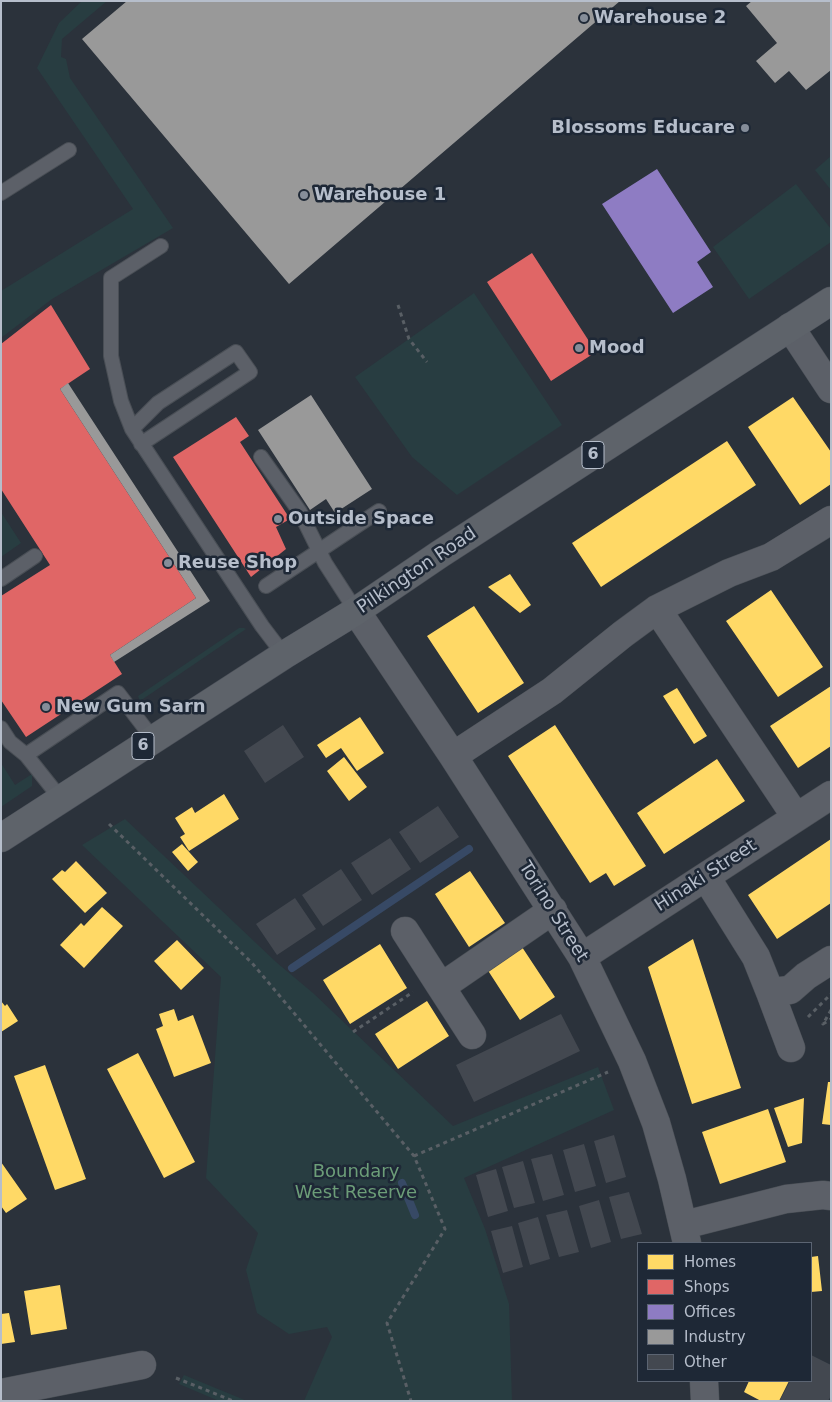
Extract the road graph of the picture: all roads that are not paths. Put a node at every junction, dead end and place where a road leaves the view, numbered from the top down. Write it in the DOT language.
graph roads {
  1 [pos="69,150"];
  2 [pos="1,193"];
  3 [pos="161,246"];
  4 [pos="831,301"];
  5 [pos="790,327"];
  6 [pos="831,389"];
  7 [pos="132,429"];
  8 [pos="141,444"];
  9 [pos="261,457"];
  10 [pos="379,511"];
  11 [pos="831,520"];
  12 [pos="319,551"];
  13 [pos="35,556"];
  14 [pos="1,579"];
  15 [pos="266,586"];
  16 [pos="658,609"];
  17 [pos="356,611"];
  18 [pos="284,655"];
  19 [pos="1,728"];
  20 [pos="154,740"];
  21 [pos="26,755"];
  22 [pos="453,756"];
  23 [pos="831,795"];
  24 [pos="61,799"];
  25 [pos="796,817"];
  26 [pos="1,838"];
  27 [pos="706,877"];
  28 [pos="553,910"];
  29 [pos="405,931"];
  30 [pos="582,957"];
  31 [pos="831,960"];
  32 [pos="441,987"];
  33 [pos="770,992"];
  34 [pos="472,1035"];
  35 [pos="791,1048"];
  36 [pos="831,1196"];
  37 [pos="685,1234"];
  38 [pos="142,1365"];
  39 [pos="704,1382"];
  40 [pos="1,1393"];
  41 [pos="705,1401"];
  1 -- 2 [label="lane"];
  3 -- 7 [label="lane"];
  4 -- 5 [label="main road, Pilkington Road / 6"];
  5 -- 6 [label="street"];
  5 -- 17 [label="main road, Pilkington Road / 6"];
  7 -- 8 [label="lane"];
  7 -- 8 [label="lane"];
  8 -- 18 [label="lane"];
  9 -- 12 [label="lane"];
  10 -- 12 [label="lane"];
  11 -- 16 [label="street"];
  12 -- 15 [label="lane"];
  12 -- 17 [label="lane"];
  13 -- 14 [label="lane"];
  16 -- 22 [label="street"];
  16 -- 25 [label="street"];
  17 -- 18 [label="main road, Pilkington Road / 6"];
  17 -- 22 [label="street, Torino Street"];
  18 -- 20 [label="main road, Pilkington Road / 6"];
  19 -- 21 [label="lane"];
  20 -- 21 [label="lane"];
  20 -- 24 [label="main road, Pilkington Road / 6"];
  21 -- 24 [label="lane"];
  22 -- 28 [label="street, Torino Street"];
  23 -- 25 [label="street, Hinaki Street"];
  24 -- 26 [label="main road, Pilkington Road / 6"];
  25 -- 27 [label="street, Hinaki Street"];
  27 -- 30 [label="street, Hinaki Street"];
  27 -- 33 [label="street"];
  28 -- 30 [label="street, Torino Street"];
  28 -- 32 [label="street"];
  29 -- 32 [label="street"];
  30 -- 37 [label="street, Torino Street"];
  31 -- 33 [label="street"];
  32 -- 34 [label="street"];
  33 -- 35 [label="street"];
  36 -- 37 [label="street"];
  38 -- 40 [label="street"];
  39 -- 41 [label="street"];
}
